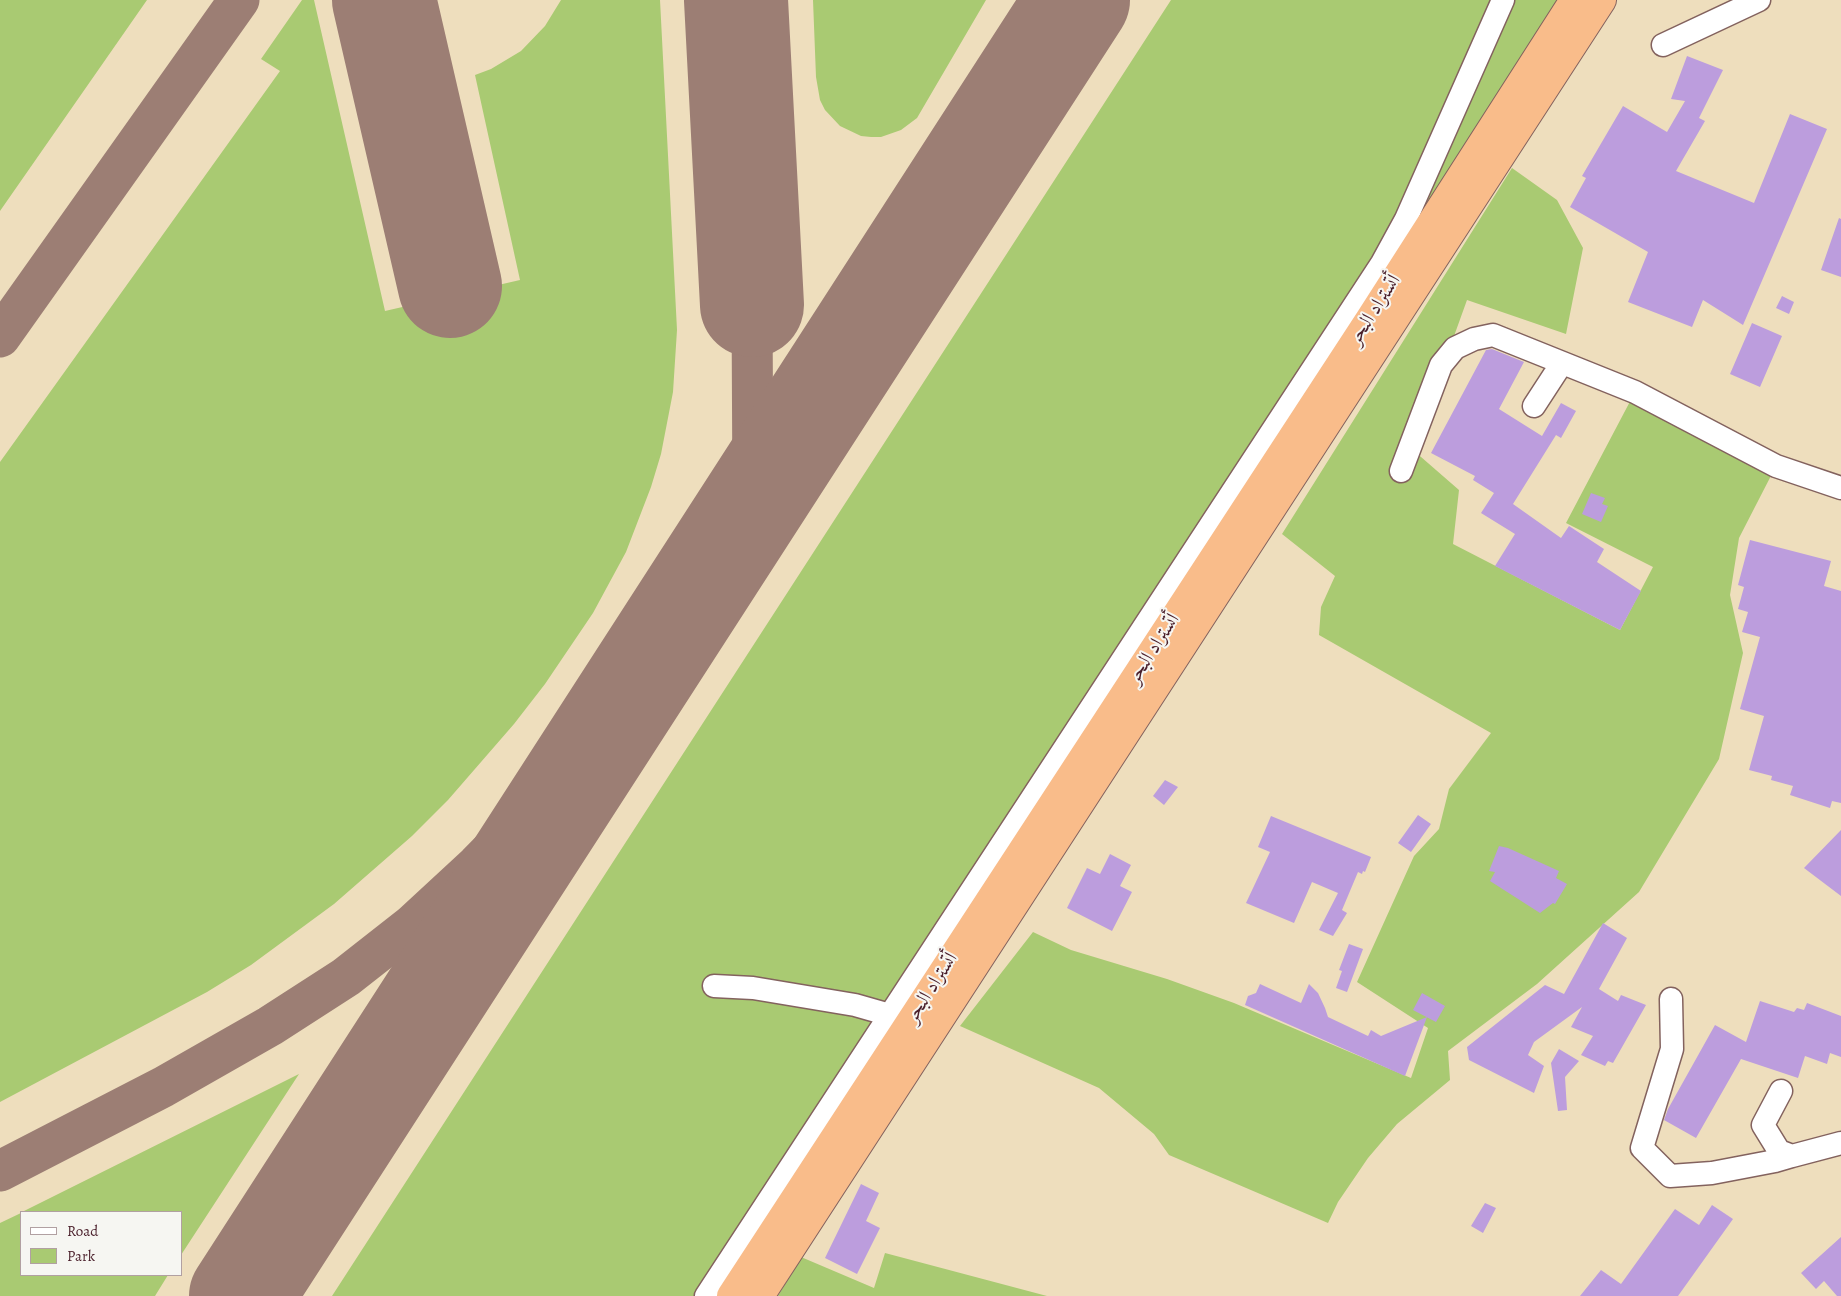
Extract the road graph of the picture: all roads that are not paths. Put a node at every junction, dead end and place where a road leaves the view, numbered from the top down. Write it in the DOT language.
graph roads {
  1 [pos="1503,0"];
  2 [pos="1574,0"];
  3 [pos="1602,0"];
  4 [pos="1760,0"];
  5 [pos="1663,45"];
  6 [pos="1562,363"];
  7 [pos="1534,406"];
  8 [pos="1401,471"];
  9 [pos="1841,488"];
  10 [pos="714,986"];
  11 [pos="1671,999"];
  12 [pos="890,1015"];
  13 [pos="1781,1091"];
  14 [pos="1841,1143"];
  15 [pos="1792,1156"];
  16 [pos="706,1296"];
  17 [pos="731,1296"];
  18 [pos="760,1296"];
  1 -- 12 [label="lane"];
  2 -- 17 [label="highway, أتستراد البحر"];
  3 -- 18 [label="highway, أتستراد البحر"];
  4 -- 5 [label="lane"];
  6 -- 7 [label="lane"];
  6 -- 8 [label="lane"];
  6 -- 9 [label="lane"];
  10 -- 12 [label="lane"];
  11 -- 15 [label="lane"];
  12 -- 16 [label="lane"];
  13 -- 15 [label="lane"];
  14 -- 15 [label="lane"];
}
